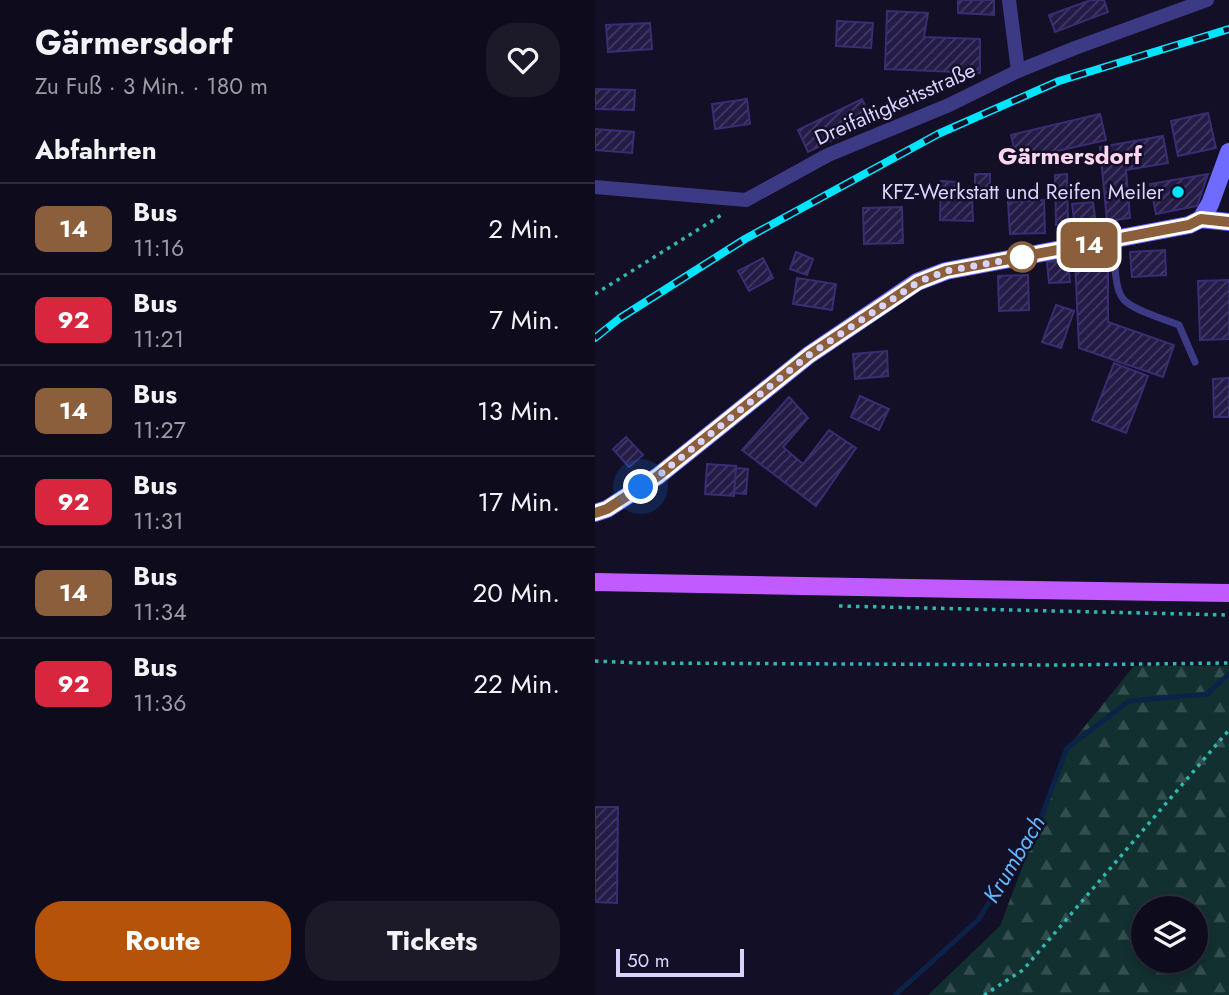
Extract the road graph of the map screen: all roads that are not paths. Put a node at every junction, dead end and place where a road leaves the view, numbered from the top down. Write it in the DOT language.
graph roads {
  1 [pos="1009,0"];
  2 [pos="1207,0"];
  3 [pos="1018,71"];
  4 [pos="1229,152"];
  5 [pos="595,187"];
  6 [pos="1201,219"];
  7 [pos="1228,222"];
  8 [pos="1115,240"];
  9 [pos="1195,362"];
  10 [pos="595,513"];
  11 [pos="595,582"];
  12 [pos="1229,593"];
  1 -- 3 [label="street"];
  2 -- 3 [label="street, Dreifaltigkeitsstraße"];
  3 -- 5 [label="street, Dreifaltigkeitsstraße"];
  4 -- 6 [label="street"];
  6 -- 7 [label="street"];
  6 -- 8 [label="street"];
  8 -- 9 [label="lane"];
  8 -- 10 [label="street"];
  11 -- 12 [label="main road"];
}
